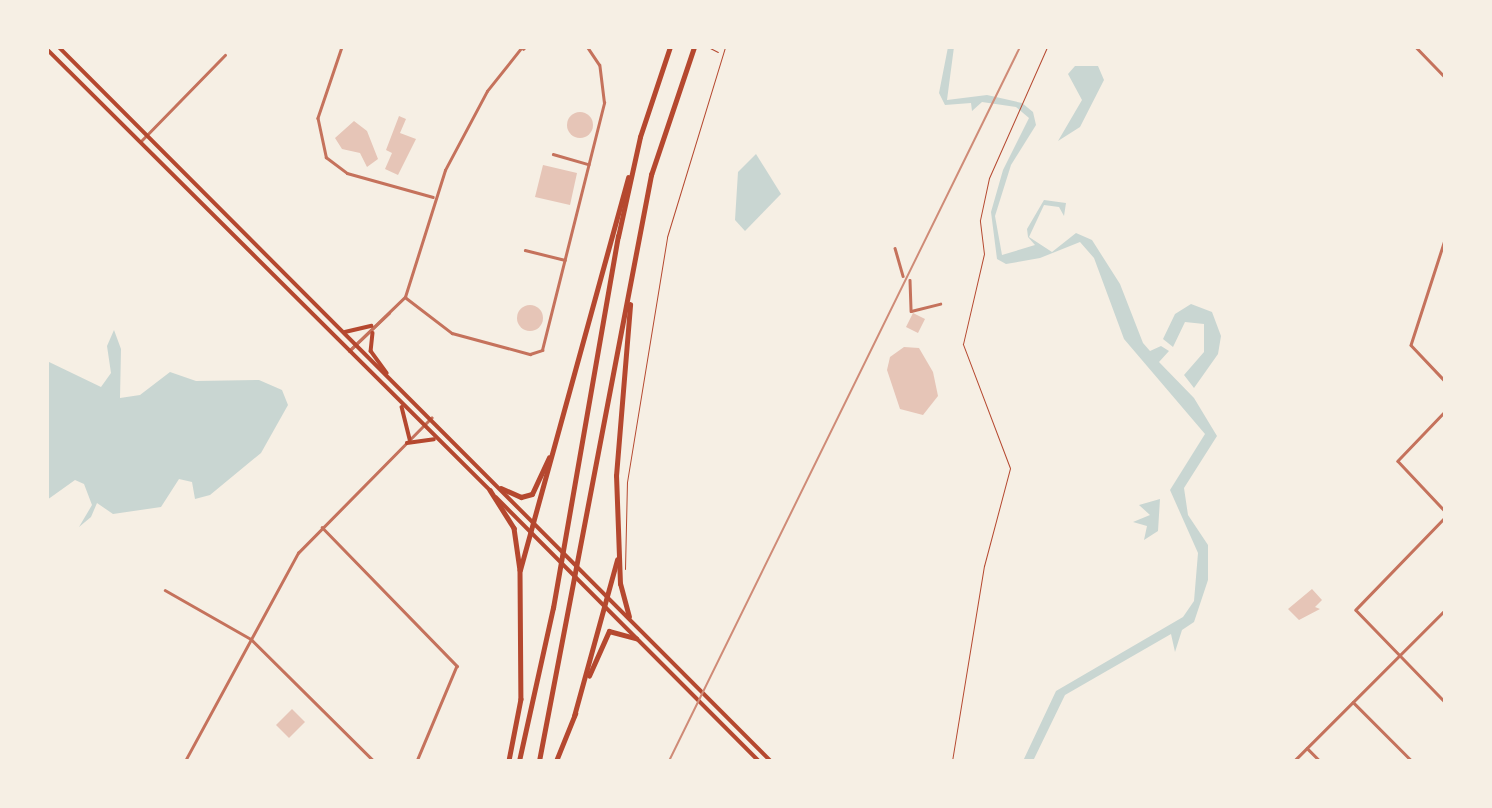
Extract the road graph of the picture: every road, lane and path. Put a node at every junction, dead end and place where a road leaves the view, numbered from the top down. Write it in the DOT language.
graph roads {
  1 [pos="60,47"];
  2 [pos="342,47"];
  3 [pos="587,47"];
  4 [pos="670,47"];
  5 [pos="694,47"];
  6 [pos="708,47"];
  7 [pos="725,47"];
  8 [pos="1047,47"];
  9 [pos="1422,47"];
  10 [pos="523,48"];
  11 [pos="47,49"];
  12 [pos="1418,49"];
  13 [pos="720,52"];
  14 [pos="225,55"];
  15 [pos="1445,77"];
  16 [pos="146,134"];
  17 [pos="640,137"];
  18 [pos="141,141"];
  19 [pos="553,154"];
  20 [pos="589,164"];
  21 [pos="433,197"];
  22 [pos="1445,240"];
  23 [pos="895,248"];
  24 [pos="525,250"];
  25 [pos="565,260"];
  26 [pos="903,276"];
  27 [pos="910,279"];
  28 [pos="405,297"];
  29 [pos="629,299"];
  30 [pos="940,304"];
  31 [pos="389,313"];
  32 [pos="371,326"];
  33 [pos="344,331"];
  34 [pos="373,333"];
  35 [pos="356,345"];
  36 [pos="349,351"];
  37 [pos="390,378"];
  38 [pos="1445,381"];
  39 [pos="399,402"];
  40 [pos="1445,412"];
  41 [pos="431,418"];
  42 [pos="424,426"];
  43 [pos="560,431"];
  44 [pos="436,439"];
  45 [pos="408,441"];
  46 [pos="501,488"];
  47 [pos="490,491"];
  48 [pos="1445,511"];
  49 [pos="1445,518"];
  50 [pos="534,521"];
  51 [pos="322,527"];
  52 [pos="529,530"];
  53 [pos="618,550"];
  54 [pos="520,570"];
  55 [pos="625,576"];
  56 [pos="165,590"];
  57 [pos="604,592"];
  58 [pos="604,607"];
  59 [pos="1445,610"];
  60 [pos="629,617"];
  61 [pos="636,638"];
  62 [pos="251,639"];
  63 [pos="1399,656"];
  64 [pos="1353,702"];
  65 [pos="1445,702"];
  66 [pos="574,716"];
  67 [pos="1307,748"];
  68 [pos="185,761"];
  69 [pos="374,761"];
  70 [pos="417,761"];
  71 [pos="509,761"];
  72 [pos="519,761"];
  73 [pos="539,761"];
  74 [pos="556,761"];
  75 [pos="759,761"];
  76 [pos="771,761"];
  77 [pos="952,761"];
  78 [pos="1294,761"];
  79 [pos="1320,761"];
  80 [pos="1412,761"];
  1 -- 16 [label="main road"];
  2 -- 21 [label="street"];
  3 -- 20 [label="street"];
  4 -- 17 [label="highway"];
  5 -- 29 [label="highway"];
  6 -- 13 [label="path"];
  7 -- 13 [label="path"];
  8 -- 77 [label="path"];
  9 -- 12 [label="street"];
  10 -- 21 [label="street"];
  11 -- 18 [label="main road"];
  12 -- 15 [label="street"];
  13 -- 55 [label="path"];
  14 -- 16 [label="street"];
  16 -- 18 [label="street"];
  16 -- 33 [label="main road"];
  17 -- 43 [label="highway"];
  17 -- 72 [label="highway"];
  18 -- 36 [label="main road"];
  19 -- 20 [label="street"];
  20 -- 25 [label="street"];
  21 -- 28 [label="street"];
  22 -- 38 [label="street"];
  23 -- 26 [label="street"];
  24 -- 25 [label="street"];
  25 -- 28 [label="street"];
  27 -- 30 [label="street"];
  28 -- 31 [label="street"];
  29 -- 53 [label="highway"];
  29 -- 73 [label="highway"];
  31 -- 32 [label="street"];
  31 -- 34 [label="street"];
  32 -- 33 [label="main road"];
  32 -- 35 [label="street"];
  33 -- 35 [label="main road"];
  34 -- 35 [label="street"];
  34 -- 37 [label="main road"];
  35 -- 36 [label="street"];
  35 -- 37 [label="main road"];
  36 -- 39 [label="main road"];
  37 -- 41 [label="main road"];
  39 -- 42 [label="main road"];
  39 -- 45 [label="main road"];
  40 -- 48 [label="street"];
  41 -- 42 [label="street"];
  41 -- 46 [label="main road"];
  42 -- 44 [label="main road"];
  42 -- 45 [label="street"];
  43 -- 46 [label="highway"];
  43 -- 50 [label="highway"];
  44 -- 45 [label="main road"];
  44 -- 47 [label="main road"];
  45 -- 51 [label="street"];
  46 -- 50 [label="main road"];
  47 -- 52 [label="main road"];
  47 -- 54 [label="highway"];
  49 -- 63 [label="street"];
  50 -- 52 [label="highway"];
  50 -- 57 [label="main road"];
  51 -- 62 [label="street"];
  51 -- 70 [label="street"];
  52 -- 54 [label="highway"];
  52 -- 58 [label="main road"];
  53 -- 57 [label="highway"];
  53 -- 60 [label="highway"];
  54 -- 71 [label="highway"];
  56 -- 62 [label="street"];
  57 -- 58 [label="highway"];
  57 -- 60 [label="main road"];
  58 -- 61 [label="main road"];
  58 -- 66 [label="highway"];
  59 -- 63 [label="street"];
  60 -- 76 [label="main road"];
  61 -- 66 [label="highway"];
  61 -- 75 [label="main road"];
  62 -- 68 [label="street"];
  62 -- 69 [label="street"];
  63 -- 64 [label="street"];
  63 -- 65 [label="street"];
  64 -- 67 [label="street"];
  64 -- 80 [label="street"];
  66 -- 74 [label="highway"];
  67 -- 78 [label="street"];
  67 -- 79 [label="street"];
}
